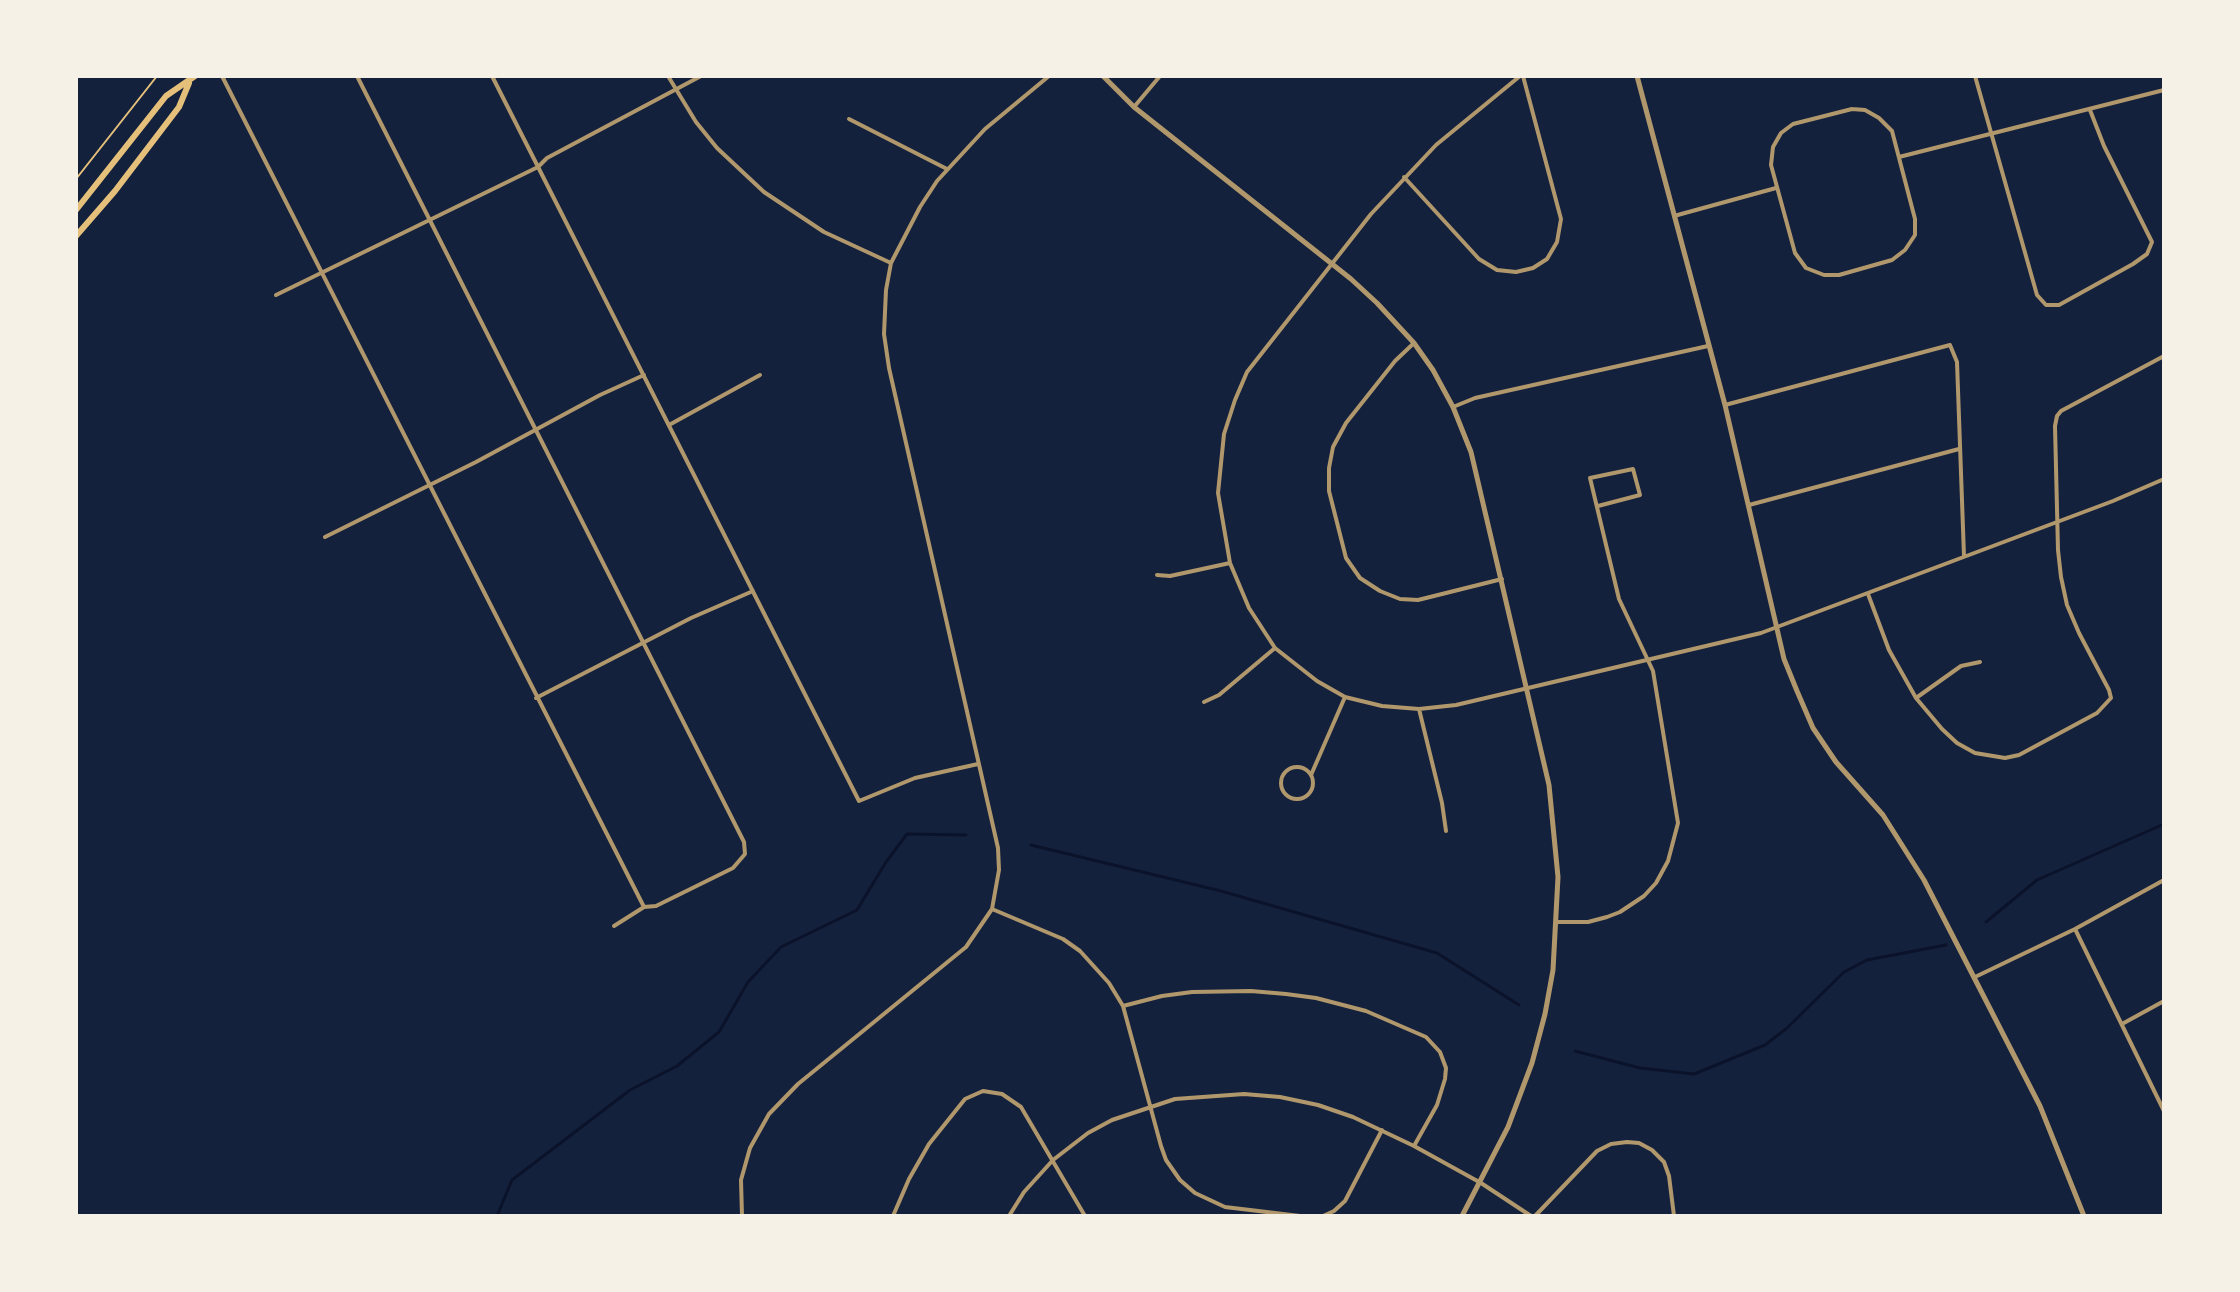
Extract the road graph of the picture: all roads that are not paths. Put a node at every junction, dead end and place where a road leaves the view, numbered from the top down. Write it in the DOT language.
graph roads {
  1 [pos="195,76"];
  2 [pos="222,76"];
  3 [pos="357,76"];
  4 [pos="492,76"];
  5 [pos="668,76"];
  6 [pos="701,76"];
  7 [pos="1049,76"];
  8 [pos="1103,76"];
  9 [pos="1160,76"];
  10 [pos="1521,76"];
  11 [pos="1637,76"];
  12 [pos="1975,76"];
  13 [pos="189,83"];
  14 [pos="677,90"];
  15 [pos="2164,90"];
  16 [pos="1134,107"];
  17 [pos="2090,110"];
  18 [pos="849,119"];
  19 [pos="1991,135"];
  20 [pos="1899,157"];
  21 [pos="538,167"];
  22 [pos="947,169"];
  23 [pos="1404,177"];
  24 [pos="1776,188"];
  25 [pos="76,210"];
  26 [pos="1674,216"];
  27 [pos="430,221"];
  28 [pos="76,236"];
  29 [pos="891,263"];
  30 [pos="1332,264"];
  31 [pos="322,275"];
  32 [pos="276,295"];
  33 [pos="1414,343"];
  34 [pos="1708,346"];
  35 [pos="2164,356"];
  36 [pos="644,375"];
  37 [pos="760,375"];
  38 [pos="1725,405"];
  39 [pos="1453,407"];
  40 [pos="669,425"];
  41 [pos="536,429"];
  42 [pos="1959,449"];
  43 [pos="2164,479"];
  44 [pos="428,485"];
  45 [pos="1749,505"];
  46 [pos="1598,506"];
  47 [pos="2057,521"];
  48 [pos="325,537"];
  49 [pos="1964,556"];
  50 [pos="1230,563"];
  51 [pos="1157,575"];
  52 [pos="1502,579"];
  53 [pos="753,591"];
  54 [pos="1868,594"];
  55 [pos="1777,627"];
  56 [pos="645,643"];
  57 [pos="1275,648"];
  58 [pos="1648,659"];
  59 [pos="1980,662"];
  60 [pos="1526,688"];
  61 [pos="1345,697"];
  62 [pos="536,698"];
  63 [pos="1916,698"];
  64 [pos="1204,702"];
  65 [pos="1419,709"];
  66 [pos="979,764"];
  67 [pos="1311,775"];
  68 [pos="1446,831"];
  69 [pos="2164,880"];
  70 [pos="644,907"];
  71 [pos="992,909"];
  72 [pos="1557,922"];
  73 [pos="614,926"];
  74 [pos="2075,929"];
  75 [pos="1975,977"];
  76 [pos="2164,1001"];
  77 [pos="1123,1006"];
  78 [pos="2122,1024"];
  79 [pos="1150,1106"];
  80 [pos="2164,1111"];
  81 [pos="1382,1130"];
  82 [pos="1414,1146"];
  83 [pos="1053,1160"];
  84 [pos="1481,1183"];
  85 [pos="742,1216"];
  86 [pos="893,1216"];
  87 [pos="1009,1216"];
  88 [pos="1085,1216"];
  89 [pos="1300,1216"];
  90 [pos="1323,1216"];
  91 [pos="1462,1216"];
  92 [pos="1533,1216"];
  93 [pos="1674,1216"];
  94 [pos="2084,1216"];
  1 -- 13 [label="main road"];
  2 -- 31 [label="street"];
  3 -- 27 [label="street"];
  4 -- 21 [label="street"];
  5 -- 14 [label="street"];
  6 -- 14 [label="street"];
  7 -- 22 [label="street"];
  8 -- 16 [label="street"];
  9 -- 16 [label="street"];
  10 -- 23 [label="street"];
  10 -- 23 [label="street"];
  11 -- 26 [label="street"];
  12 -- 19 [label="street"];
  13 -- 25 [label="main road"];
  13 -- 28 [label="main road"];
  14 -- 21 [label="street"];
  14 -- 29 [label="street"];
  15 -- 17 [label="street"];
  16 -- 30 [label="street"];
  17 -- 19 [label="street"];
  17 -- 19 [label="street"];
  18 -- 22 [label="street"];
  19 -- 20 [label="street"];
  20 -- 24 [label="street"];
  20 -- 24 [label="street"];
  21 -- 27 [label="street"];
  21 -- 36 [label="street"];
  22 -- 29 [label="street"];
  23 -- 30 [label="street"];
  24 -- 26 [label="street"];
  26 -- 34 [label="street"];
  27 -- 31 [label="street"];
  27 -- 41 [label="street"];
  29 -- 66 [label="street"];
  30 -- 33 [label="street"];
  30 -- 50 [label="street"];
  31 -- 32 [label="street"];
  31 -- 44 [label="street"];
  33 -- 39 [label="street"];
  33 -- 52 [label="street"];
  34 -- 38 [label="street"];
  34 -- 39 [label="street"];
  35 -- 47 [label="street"];
  36 -- 40 [label="street"];
  36 -- 41 [label="street"];
  37 -- 40 [label="street"];
  38 -- 42 [label="street"];
  38 -- 45 [label="street"];
  39 -- 52 [label="street"];
  40 -- 53 [label="street"];
  41 -- 44 [label="street"];
  41 -- 56 [label="street"];
  42 -- 45 [label="street"];
  42 -- 49 [label="street"];
  43 -- 47 [label="street"];
  44 -- 48 [label="street"];
  44 -- 62 [label="street"];
  45 -- 55 [label="street"];
  46 -- 46 [label="street"];
  46 -- 58 [label="street"];
  47 -- 49 [label="street"];
  47 -- 63 [label="street"];
  49 -- 54 [label="street"];
  50 -- 51 [label="street"];
  50 -- 57 [label="street"];
  52 -- 60 [label="street"];
  53 -- 56 [label="street"];
  53 -- 66 [label="street"];
  54 -- 55 [label="street"];
  54 -- 63 [label="street"];
  55 -- 58 [label="street"];
  55 -- 75 [label="street"];
  56 -- 62 [label="street"];
  56 -- 70 [label="street"];
  57 -- 61 [label="street"];
  57 -- 64 [label="street"];
  58 -- 60 [label="street"];
  58 -- 72 [label="street"];
  59 -- 63 [label="street"];
  60 -- 65 [label="street"];
  60 -- 72 [label="street"];
  61 -- 65 [label="street"];
  61 -- 67 [label="street"];
  62 -- 70 [label="street"];
  65 -- 68 [label="street"];
  66 -- 71 [label="street"];
  67 -- 67 [label="street"];
  69 -- 74 [label="street"];
  70 -- 73 [label="street"];
  71 -- 77 [label="street"];
  71 -- 85 [label="street"];
  72 -- 84 [label="street"];
  74 -- 75 [label="street"];
  74 -- 78 [label="street"];
  75 -- 94 [label="street"];
  76 -- 78 [label="street"];
  77 -- 79 [label="street"];
  77 -- 82 [label="street"];
  78 -- 80 [label="street"];
  79 -- 81 [label="street"];
  79 -- 83 [label="street"];
  79 -- 89 [label="street"];
  81 -- 82 [label="street"];
  81 -- 90 [label="street"];
  82 -- 84 [label="street"];
  83 -- 86 [label="street"];
  83 -- 87 [label="street"];
  83 -- 88 [label="street"];
  84 -- 91 [label="street"];
  84 -- 92 [label="street"];
  92 -- 93 [label="street"];
}
